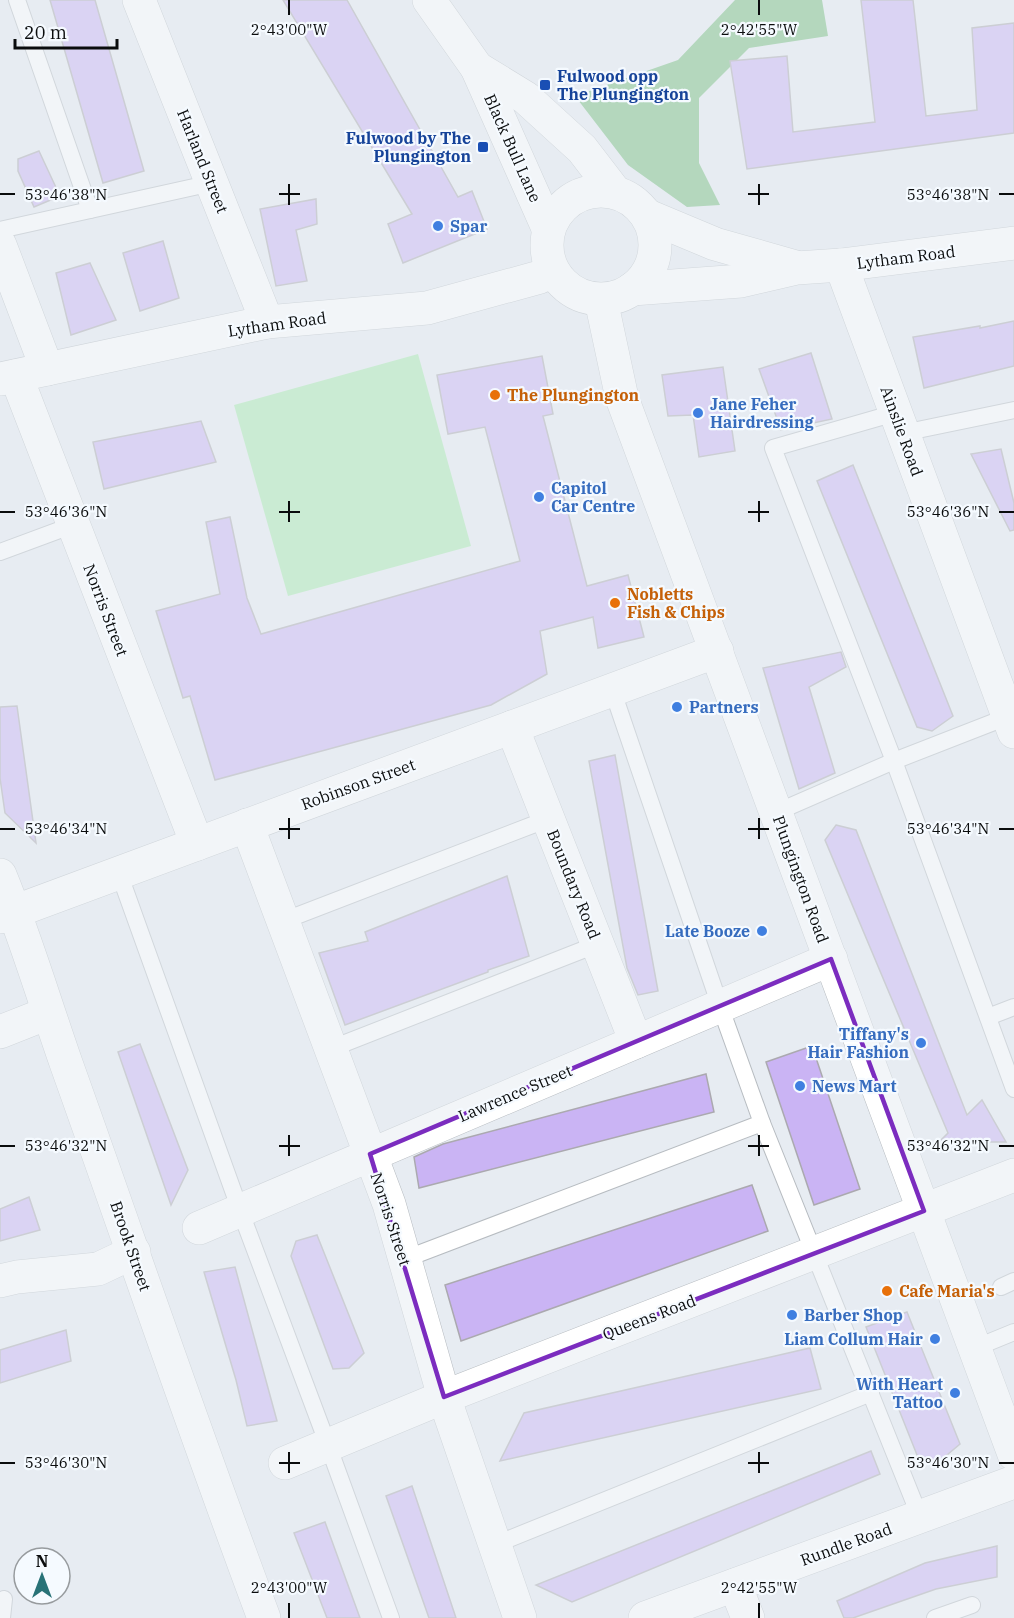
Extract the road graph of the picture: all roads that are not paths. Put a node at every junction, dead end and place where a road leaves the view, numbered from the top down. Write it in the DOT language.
graph roads {
  1 [pos="17,0"];
  2 [pos="139,0"];
  3 [pos="429,0"];
  4 [pos="477,68"];
  5 [pos="212,183"];
  6 [pos="615,192"];
  7 [pos="90,210"];
  8 [pos="648,216"];
  9 [pos="548,228"];
  10 [pos="0,230"];
  11 [pos="1014,243"];
  12 [pos="0,245"];
  13 [pos="841,265"];
  14 [pos="550,268"];
  15 [pos="797,268"];
  16 [pos="632,289"];
  17 [pos="601,300"];
  18 [pos="267,322"];
  19 [pos="21,374"];
  20 [pos="1014,410"];
  21 [pos="899,423"];
  22 [pos="73,525"];
  23 [pos="0,552"];
  24 [pos="717,651"];
  25 [pos="612,690"];
  26 [pos="1012,721"];
  27 [pos="512,727"];
  28 [pos="894,761"];
  29 [pos="777,812"];
  30 [pos="548,819"];
  31 [pos="247,825"];
  32 [pos="197,844"];
  33 [pos="119,873"];
  34 [pos="0,874"];
  35 [pos="8,914"];
  36 [pos="283,921"];
  37 [pos="598,944"];
  38 [pos="831,959"];
  39 [pos="720,1006"];
  40 [pos="1014,1007"];
  41 [pos="48,1013"];
  42 [pos="988,1017"];
  43 [pos="0,1032"];
  44 [pos="636,1042"];
  45 [pos="330,1048"];
  46 [pos="1014,1089"];
  47 [pos="762,1123"];
  48 [pos="370,1154"];
  49 [pos="1014,1175"];
  50 [pos="240,1210"];
  51 [pos="924,1211"];
  52 [pos="199,1228"];
  53 [pos="134,1252"];
  54 [pos="815,1253"];
  55 [pos="405,1259"];
  56 [pos="0,1281"];
  57 [pos="1014,1332"];
  58 [pos="975,1348"];
  59 [pos="871,1393"];
  60 [pos="444,1397"];
  61 [pos="328,1445"];
  62 [pos="1014,1454"];
  63 [pos="285,1463"];
  64 [pos="1014,1482"];
  65 [pos="920,1517"];
  66 [pos="495,1545"];
  67 [pos="735,1585"];
  68 [pos="4,1599"];
  69 [pos="972,1605"];
  70 [pos="2,1618"];
  71 [pos="264,1618"];
  72 [pos="391,1618"];
  73 [pos="520,1618"];
  74 [pos="645,1618"];
  75 [pos="748,1618"];
  76 [pos="935,1618"];
  1 -- 7 [label="lane"];
  2 -- 5 [label="street, Harland Street"];
  3 -- 4 [label="street, Black Bull Lane"];
  4 -- 6 [label="street, Black Bull Lane"];
  4 -- 9 [label="street, Black Bull Lane"];
  5 -- 7 [label="lane"];
  5 -- 18 [label="street, Harland Street"];
  6 -- 8 [label="street"];
  6 -- 9 [label="street"];
  7 -- 10 [label="lane"];
  8 -- 15 [label="street, Lytham Road"];
  8 -- 16 [label="street"];
  9 -- 14 [label="street"];
  11 -- 13 [label="street, Lytham Road"];
  12 -- 19 [label="street, Norris Street"];
  13 -- 15 [label="street, Lytham Road"];
  13 -- 21 [label="street, Ainslie Road"];
  14 -- 17 [label="street"];
  14 -- 18 [label="street, Lytham Road"];
  15 -- 16 [label="street, Lytham Road"];
  16 -- 17 [label="street"];
  17 -- 24 [label="street, Plungington Road"];
  18 -- 19 [label="street, Lytham Road"];
  19 -- 22 [label="street, Norris Street"];
  20 -- 21 [label="lane"];
  21 -- 26 [label="street, Ainslie Road"];
  21 -- 28 [label="lane"];
  22 -- 23 [label="lane"];
  22 -- 32 [label="street, Norris Street"];
  24 -- 25 [label="street, Robinson Street"];
  24 -- 29 [label="street, Plungington Road"];
  25 -- 27 [label="street, Robinson Street"];
  25 -- 39 [label="lane"];
  26 -- 28 [label="lane"];
  27 -- 30 [label="street, Boundary Road"];
  27 -- 31 [label="street, Robinson Street"];
  28 -- 29 [label="lane"];
  28 -- 42 [label="lane"];
  29 -- 38 [label="street, Plungington Road"];
  30 -- 36 [label="lane"];
  30 -- 37 [label="street, Boundary Road"];
  31 -- 32 [label="street, Robinson Street"];
  31 -- 36 [label="street, Norris Street"];
  32 -- 33 [label="street, Robinson Street"];
  33 -- 35 [label="street, Robinson Street"];
  33 -- 50 [label="lane"];
  34 -- 35 [label="street, Brook Street"];
  35 -- 41 [label="street, Brook Street"];
  36 -- 45 [label="street, Norris Street"];
  37 -- 44 [label="street, Boundary Road"];
  37 -- 45 [label="lane"];
  38 -- 39 [label="street, Lawrence Street"];
  38 -- 51 [label="street, Plungington Road"];
  39 -- 44 [label="street, Lawrence Street"];
  39 -- 47 [label="lane"];
  40 -- 42 [label="lane"];
  41 -- 43 [label="street"];
  41 -- 53 [label="street, Brook Street"];
  42 -- 46 [label="lane"];
  44 -- 48 [label="street, Lawrence Street"];
  45 -- 48 [label="street, Norris Street"];
  47 -- 54 [label="lane"];
  47 -- 55 [label="lane"];
  48 -- 50 [label="street, Lawrence Street"];
  48 -- 55 [label="street, Norris Street"];
  49 -- 51 [label="street, Queens Road"];
  50 -- 52 [label="street, Lawrence Street"];
  50 -- 61 [label="lane"];
  51 -- 54 [label="street, Queens Road"];
  51 -- 58 [label="street, Plungington Road"];
  53 -- 56 [label="street"];
  53 -- 71 [label="street, Brook Street"];
  54 -- 59 [label="lane"];
  54 -- 60 [label="street, Queens Road"];
  55 -- 60 [label="street, Norris Street"];
  57 -- 58 [label="lane"];
  58 -- 62 [label="street, Plungington Road"];
  59 -- 65 [label="lane"];
  59 -- 66 [label="lane"];
  60 -- 61 [label="street, Queens Road"];
  60 -- 66 [label="street, Norris Street"];
  61 -- 63 [label="street, Queens Road"];
  61 -- 72 [label="lane"];
  64 -- 65 [label="street, Rundle Road"];
  65 -- 67 [label="street, Rundle Road"];
  66 -- 73 [label="street, Norris Street"];
  67 -- 74 [label="street, Rundle Road"];
  67 -- 75 [label="street"];
  68 -- 70 [label="lane"];
  69 -- 76 [label="lane"];
}
